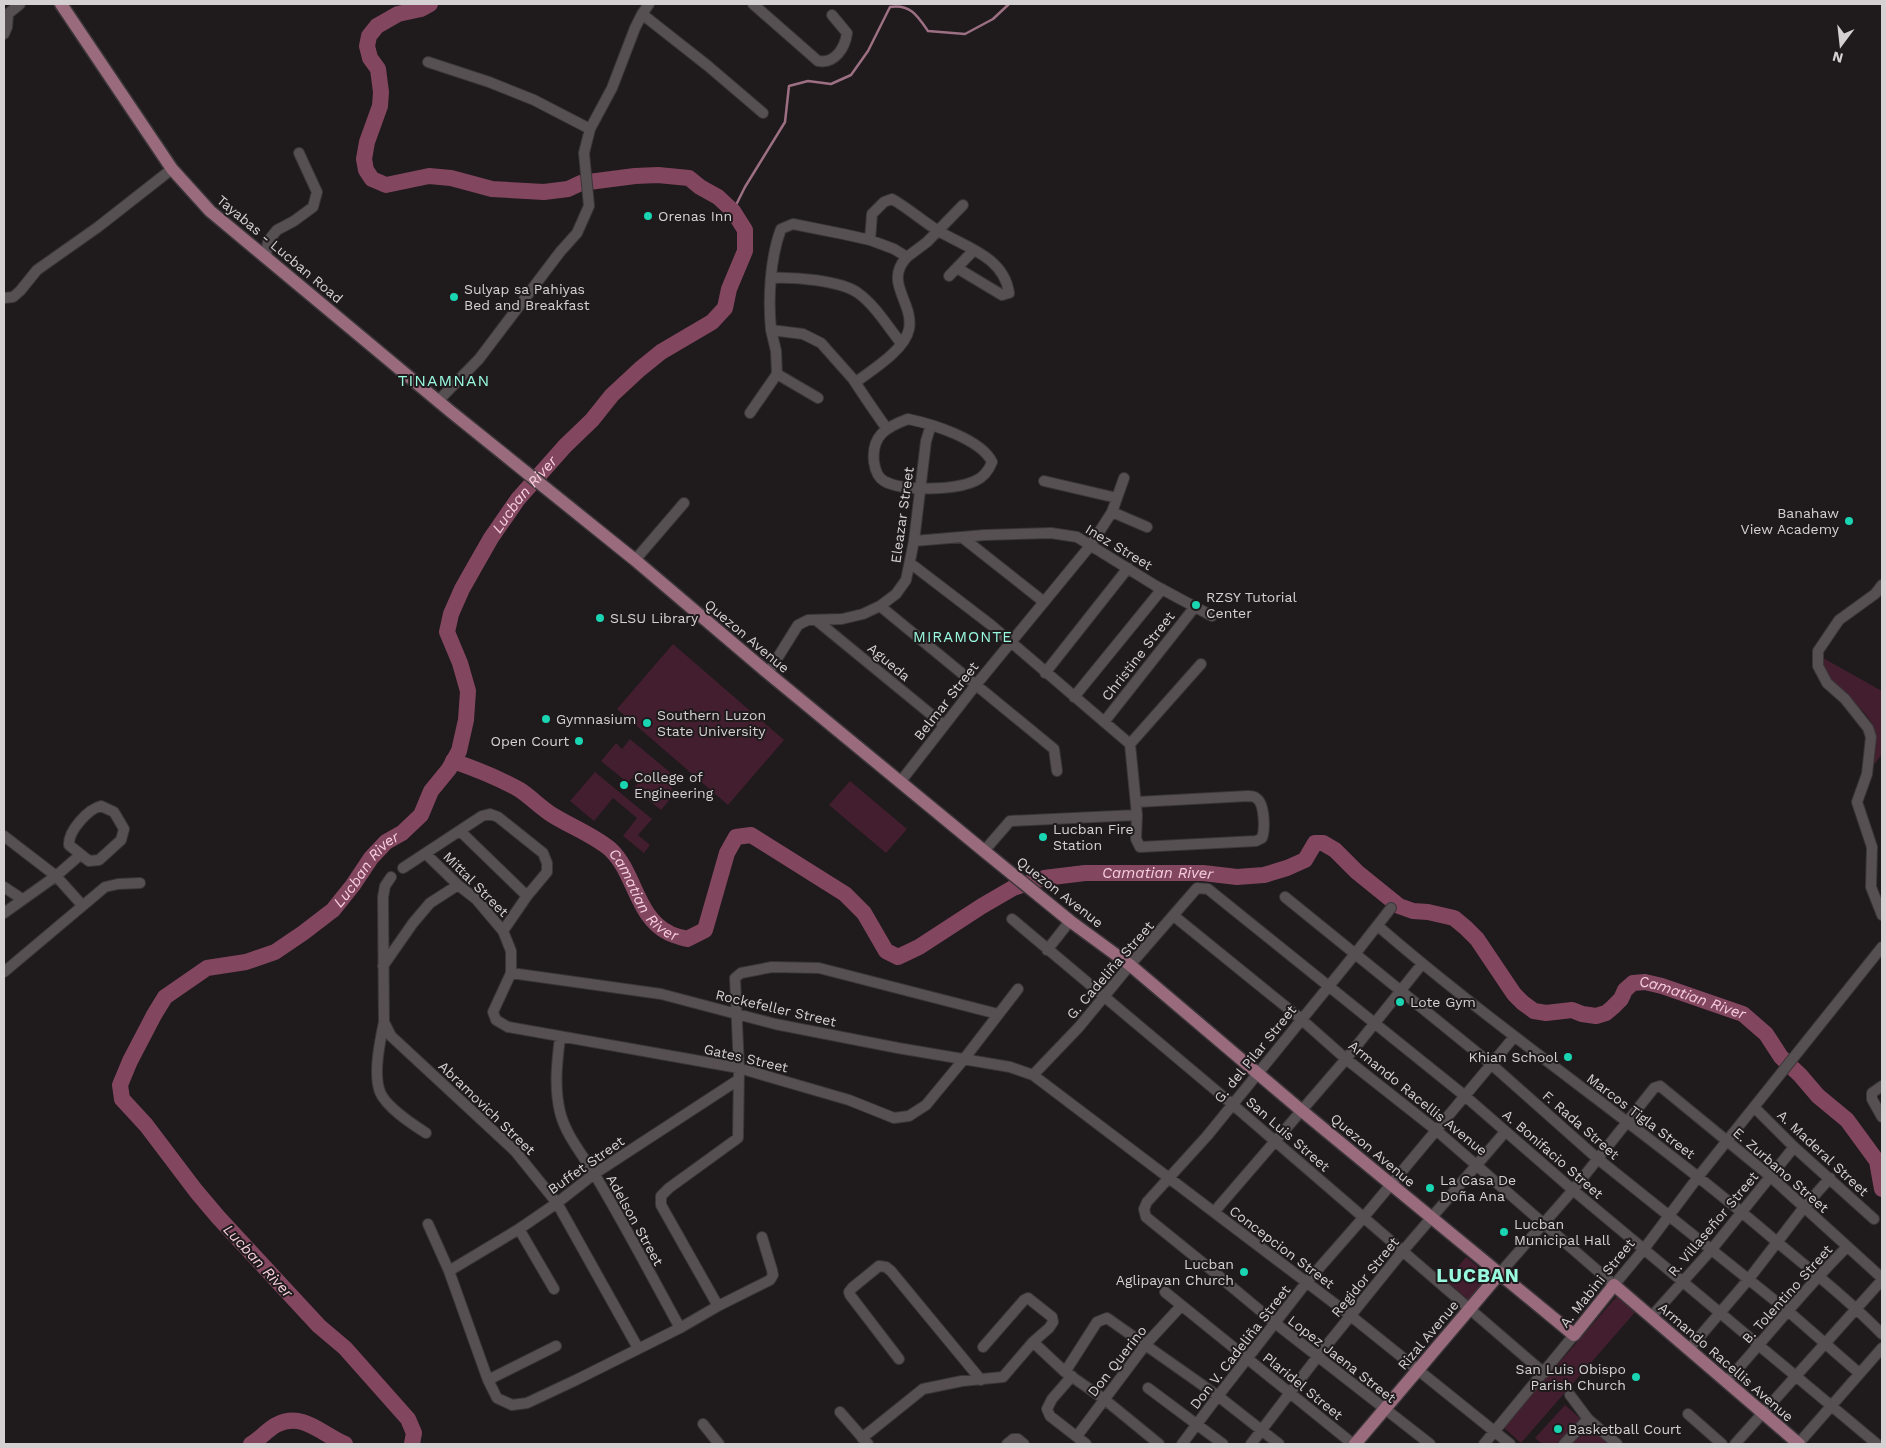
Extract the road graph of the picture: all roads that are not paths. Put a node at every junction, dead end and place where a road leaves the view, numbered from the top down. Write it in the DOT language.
graph roads {
  1 [pos="20,4"];
  2 [pos="61,4"];
  3 [pos="650,4"];
  4 [pos="753,4"];
  5 [pos="642,14"];
  6 [pos="6,15"];
  7 [pos="832,15"];
  8 [pos="4,34"];
  9 [pos="428,62"];
  10 [pos="763,113"];
  11 [pos="590,129"];
  12 [pos="299,152"];
  13 [pos="172,169"];
  14 [pos="963,205"];
  15 [pos="938,230"];
  16 [pos="870,240"];
  17 [pos="974,250"];
  18 [pos="266,257"];
  19 [pos="907,257"];
  20 [pos="957,268"];
  21 [pos="949,276"];
  22 [pos="771,278"];
  23 [pos="4,298"];
  24 [pos="771,330"];
  25 [pos="901,343"];
  26 [pos="777,374"];
  27 [pos="856,382"];
  28 [pos="818,398"];
  29 [pos="439,400"];
  30 [pos="750,413"];
  31 [pos="931,425"];
  32 [pos="887,429"];
  33 [pos="527,473"];
  34 [pos="1124,478"];
  35 [pos="1044,481"];
  36 [pos="921,488"];
  37 [pos="1117,498"];
  38 [pos="684,503"];
  39 [pos="1112,512"];
  40 [pos="1148,527"];
  41 [pos="963,538"];
  42 [pos="914,541"];
  43 [pos="1090,546"];
  44 [pos="635,560"];
  45 [pos="910,563"];
  46 [pos="1128,568"];
  47 [pos="1882,585"];
  48 [pos="1162,589"];
  49 [pos="1044,602"];
  50 [pos="880,606"];
  51 [pos="1194,608"];
  52 [pos="1212,616"];
  53 [pos="816,620"];
  54 [pos="1011,642"];
  55 [pos="1201,664"];
  56 [pos="1045,673"];
  57 [pos="768,674"];
  58 [pos="975,686"];
  59 [pos="1074,697"];
  60 [pos="1104,722"];
  61 [pos="944,725"];
  62 [pos="1130,744"];
  63 [pos="1057,771"];
  64 [pos="901,782"];
  65 [pos="1137,802"];
  66 [pos="1138,815"];
  67 [pos="460,831"];
  68 [pos="4,836"];
  69 [pos="984,851"];
  70 [pos="426,854"];
  71 [pos="80,855"];
  72 [pos="404,868"];
  73 [pos="56,876"];
  74 [pos="390,877"];
  75 [pos="140,883"];
  76 [pos="458,885"];
  77 [pos="4,887"];
  78 [pos="1208,889"];
  79 [pos="527,896"];
  80 [pos="1285,897"];
  81 [pos="22,899"];
  82 [pos="82,905"];
  83 [pos="1391,908"];
  84 [pos="4,913"];
  85 [pos="1882,915"];
  86 [pos="1174,916"];
  87 [pos="1012,919"];
  88 [pos="1070,921"];
  89 [pos="1378,926"];
  90 [pos="504,931"];
  91 [pos="1882,947"];
  92 [pos="1047,950"];
  93 [pos="1355,954"];
  94 [pos="1422,964"];
  95 [pos="1130,965"];
  96 [pos="383,966"];
  97 [pos="4,972"];
  98 [pos="511,973"];
  99 [pos="1329,986"];
  100 [pos="1018,989"];
  101 [pos="1401,991"];
  102 [pos="1104,996"];
  103 [pos="735,1013"];
  104 [pos="998,1014"];
  105 [pos="1301,1019"];
  106 [pos="496,1020"];
  107 [pos="384,1022"];
  108 [pos="1374,1024"];
  109 [pos="560,1037"];
  110 [pos="1514,1037"];
  111 [pos="1346,1058"];
  112 [pos="964,1059"];
  113 [pos="1491,1064"];
  114 [pos="739,1068"];
  115 [pos="1258,1073"];
  116 [pos="1033,1075"];
  117 [pos="738,1080"];
  118 [pos="1660,1086"];
  119 [pos="1882,1086"];
  120 [pos="1465,1096"];
  121 [pos="1232,1104"];
  122 [pos="1754,1107"];
  123 [pos="1302,1111"];
  124 [pos="1882,1117"];
  125 [pos="1628,1122"];
  126 [pos="1436,1130"];
  127 [pos="1505,1132"];
  128 [pos="426,1133"];
  129 [pos="1726,1140"];
  130 [pos="1275,1141"];
  131 [pos="1794,1147"];
  132 [pos="1598,1159"];
  133 [pos="1476,1165"];
  134 [pos="594,1174"];
  135 [pos="1698,1177"];
  136 [pos="1771,1177"];
  137 [pos="1169,1178"];
  138 [pos="1830,1178"];
  139 [pos="1390,1184"];
  140 [pos="1572,1190"];
  141 [pos="557,1203"];
  142 [pos="1804,1206"];
  143 [pos="1214,1212"];
  144 [pos="1743,1212"];
  145 [pos="1670,1215"];
  146 [pos="1146,1217"];
  147 [pos="1431,1217"];
  148 [pos="1363,1218"];
  149 [pos="1874,1218"];
  150 [pos="428,1224"];
  151 [pos="1544,1224"];
  152 [pos="519,1229"];
  153 [pos="762,1237"];
  154 [pos="1777,1242"];
  155 [pos="1847,1247"];
  156 [pos="1644,1249"];
  157 [pos="1712,1249"];
  158 [pos="1402,1252"];
  159 [pos="449,1271"];
  160 [pos="1500,1273"];
  161 [pos="1818,1276"];
  162 [pos="1882,1279"];
  163 [pos="1748,1280"];
  164 [pos="1682,1282"];
  165 [pos="1306,1283"];
  166 [pos="1614,1285"];
  167 [pos="554,1289"];
  168 [pos="1166,1292"];
  169 [pos="718,1306"];
  170 [pos="1181,1306"];
  171 [pos="1857,1308"];
  172 [pos="1470,1309"];
  173 [pos="1788,1311"];
  174 [pos="1720,1314"];
  175 [pos="1351,1316"];
  176 [pos="1652,1317"];
  177 [pos="1275,1324"];
  178 [pos="680,1328"];
  179 [pos="1882,1334"];
  180 [pos="1574,1335"];
  181 [pos="1033,1342"];
  182 [pos="1146,1344"];
  183 [pos="1825,1344"];
  184 [pos="556,1346"];
  185 [pos="1759,1346"];
  186 [pos="983,1347"];
  187 [pos="638,1348"];
  188 [pos="1882,1348"];
  189 [pos="1689,1349"];
  190 [pos="1318,1356"];
  191 [pos="899,1359"];
  192 [pos="1246,1359"];
  193 [pos="1417,1371"];
  194 [pos="1544,1373"];
  195 [pos="1859,1373"];
  196 [pos="1068,1374"];
  197 [pos="1795,1376"];
  198 [pos="488,1380"];
  199 [pos="981,1380"];
  200 [pos="1727,1381"];
  201 [pos="1148,1388"];
  202 [pos="1290,1394"];
  203 [pos="1570,1395"];
  204 [pos="1218,1396"];
  205 [pos="1104,1400"];
  206 [pos="1831,1406"];
  207 [pos="1385,1410"];
  208 [pos="840,1412"];
  209 [pos="1763,1413"];
  210 [pos="1688,1414"];
  211 [pos="1588,1419"];
  212 [pos="703,1424"];
  213 [pos="1198,1424"];
  214 [pos="1262,1432"];
  215 [pos="1494,1432"];
  216 [pos="1076,1436"];
  217 [pos="865,1441"];
  218 [pos="1008,1443"];
  219 [pos="719,1444"];
  220 [pos="1024,1444"];
  221 [pos="1086,1444"];
  222 [pos="1159,1444"];
  223 [pos="1182,1444"];
  224 [pos="1223,1444"];
  225 [pos="1251,1444"];
  226 [pos="1278,1444"];
  227 [pos="1354,1444"];
  228 [pos="1430,1444"];
  229 [pos="1484,1444"];
  230 [pos="1510,1444"];
  231 [pos="1564,1444"];
  232 [pos="1617,1444"];
  233 [pos="1722,1444"];
  234 [pos="1735,1444"];
  235 [pos="1798,1444"];
  236 [pos="1877,1444"];
  1 -- 6 [label="street"];
  2 -- 13 [label="main road, Tayabas - Lucban Road"];
  3 -- 5 [label="street"];
  4 -- 7 [label="street"];
  5 -- 10 [label="street"];
  5 -- 11 [label="street"];
  6 -- 8 [label="street"];
  9 -- 11 [label="street"];
  11 -- 29 [label="street"];
  12 -- 18 [label="street"];
  13 -- 18 [label="main road, Tayabas - Lucban Road"];
  13 -- 23 [label="street"];
  14 -- 15 [label="street"];
  15 -- 16 [label="street"];
  15 -- 17 [label="street"];
  15 -- 19 [label="street"];
  16 -- 19 [label="street"];
  16 -- 22 [label="street"];
  17 -- 20 [label="street"];
  17 -- 20 [label="street"];
  18 -- 29 [label="main road, Tayabas - Lucban Road"];
  19 -- 25 [label="street"];
  20 -- 21 [label="street"];
  22 -- 24 [label="street"];
  22 -- 25 [label="street"];
  24 -- 26 [label="street"];
  24 -- 27 [label="street"];
  25 -- 27 [label="street"];
  26 -- 28 [label="street"];
  26 -- 30 [label="street"];
  27 -- 32 [label="street"];
  29 -- 33 [label="main road, Tayabas - Lucban Road"];
  31 -- 32 [label="street"];
  31 -- 36 [label="street, Eleazar Street"];
  31 -- 36 [label="street"];
  32 -- 36 [label="street"];
  33 -- 44 [label="main road, Quezon Avenue"];
  34 -- 37 [label="street, Belmar Street"];
  35 -- 37 [label="street"];
  36 -- 42 [label="street, Eleazar Street"];
  37 -- 39 [label="street, Belmar Street"];
  38 -- 44 [label="street"];
  39 -- 40 [label="street"];
  39 -- 43 [label="street, Belmar Street"];
  41 -- 42 [label="street, Inez Street"];
  41 -- 43 [label="street, Inez Street"];
  41 -- 49 [label="street"];
  42 -- 45 [label="street, Eleazar Street"];
  43 -- 46 [label="street, Inez Street"];
  43 -- 49 [label="street, Belmar Street"];
  44 -- 57 [label="main road, Quezon Avenue"];
  45 -- 50 [label="street, Eleazar Street"];
  45 -- 54 [label="street"];
  46 -- 48 [label="street, Inez Street"];
  46 -- 56 [label="street"];
  47 -- 85 [label="street"];
  48 -- 51 [label="street, Inez Street"];
  48 -- 59 [label="street"];
  49 -- 54 [label="street, Belmar Street"];
  50 -- 53 [label="street, Eleazar Street"];
  50 -- 58 [label="street"];
  51 -- 52 [label="street, Inez Street"];
  51 -- 60 [label="street, Christine Street"];
  53 -- 57 [label="street, Eleazar Street"];
  53 -- 61 [label="street, Agueda"];
  54 -- 56 [label="street"];
  54 -- 58 [label="street, Belmar Street"];
  55 -- 62 [label="street"];
  56 -- 59 [label="street"];
  57 -- 64 [label="main road, Quezon Avenue"];
  58 -- 61 [label="street, Belmar Street"];
  58 -- 63 [label="street"];
  59 -- 60 [label="street"];
  60 -- 62 [label="street"];
  61 -- 64 [label="street, Belmar Street"];
  62 -- 65 [label="street"];
  64 -- 69 [label="main road, Quezon Avenue"];
  65 -- 66 [label="street"];
  65 -- 66 [label="street"];
  66 -- 69 [label="street"];
  67 -- 70 [label="street"];
  67 -- 79 [label="street"];
  67 -- 79 [label="street"];
  68 -- 73 [label="street"];
  69 -- 88 [label="main road, Quezon Avenue"];
  70 -- 72 [label="street"];
  70 -- 76 [label="street, Mittal Street"];
  71 -- 71 [label="street"];
  71 -- 73 [label="street"];
  73 -- 81 [label="street"];
  73 -- 82 [label="street"];
  74 -- 96 [label="street"];
  75 -- 82 [label="street"];
  76 -- 90 [label="street, Mittal Street"];
  76 -- 96 [label="street"];
  77 -- 81 [label="street"];
  78 -- 86 [label="street, G. Cadeliña Street"];
  78 -- 99 [label="street, A. Bonifacio Street"];
  79 -- 90 [label="street"];
  80 -- 93 [label="street, F. Rada Street"];
  81 -- 84 [label="street"];
  82 -- 97 [label="street"];
  83 -- 89 [label="street, G. del Pilar Street"];
  86 -- 95 [label="street, G. Cadeliña Street"];
  86 -- 105 [label="street, Armando Racellis Avenue"];
  87 -- 92 [label="street, San Luis Street"];
  88 -- 92 [label="street"];
  88 -- 95 [label="main road, Quezon Avenue"];
  89 -- 93 [label="street, G. del Pilar Street"];
  89 -- 94 [label="street, Marcos Tigla Street"];
  90 -- 98 [label="street, Mittal Street"];
  91 -- 122 [label="street, A. Mabini Street"];
  92 -- 102 [label="street, San Luis Street"];
  93 -- 99 [label="street, G. del Pilar Street"];
  93 -- 101 [label="street, F. Rada Street"];
  94 -- 101 [label="street"];
  94 -- 110 [label="street, Marcos Tigla Street"];
  95 -- 102 [label="street, G. Cadeliña Street"];
  95 -- 115 [label="main road, Quezon Avenue"];
  96 -- 107 [label="street"];
  98 -- 103 [label="street, Rockefeller Street"];
  98 -- 106 [label="street, Mittal Street"];
  99 -- 105 [label="street, G. del Pilar Street"];
  99 -- 108 [label="street, A. Bonifacio Street"];
  100 -- 104 [label="street, Gates Street"];
  101 -- 108 [label="street"];
  101 -- 113 [label="street, F. Rada Street"];
  102 -- 116 [label="street, G. Cadeliña Street"];
  102 -- 121 [label="street, San Luis Street"];
  103 -- 104 [label="street"];
  103 -- 112 [label="street, Rockefeller Street"];
  103 -- 114 [label="street"];
  104 -- 112 [label="street, Gates Street"];
  105 -- 111 [label="street, Armando Racellis Avenue"];
  105 -- 115 [label="street, G. del Pilar Street"];
  106 -- 109 [label="street, Gates Street"];
  107 -- 128 [label="street"];
  107 -- 141 [label="street, Abramovich Street"];
  108 -- 111 [label="street"];
  108 -- 120 [label="street, A. Bonifacio Street"];
  109 -- 114 [label="street, Gates Street"];
  109 -- 134 [label="street, Adelson Street"];
  110 -- 113 [label="street, Don V. Cadeliña Street"];
  110 -- 125 [label="street, Marcos Tigla Street"];
  111 -- 123 [label="street"];
  111 -- 126 [label="street, Armando Racellis Avenue"];
  112 -- 114 [label="street, Gates Street"];
  112 -- 116 [label="street, Rockefeller Street"];
  113 -- 120 [label="street, Don V. Cadeliña Street"];
  113 -- 132 [label="street, F. Rada Street"];
  114 -- 117 [label="street"];
  115 -- 121 [label="street, G. del Pilar Street"];
  115 -- 123 [label="main road, Quezon Avenue"];
  116 -- 137 [label="street, Concepcion Street"];
  117 -- 134 [label="street, Buffet Street"];
  117 -- 169 [label="street"];
  118 -- 125 [label="street, Rizal Avenue"];
  118 -- 129 [label="street, E. Zurbano Street"];
  119 -- 124 [label="street"];
  120 -- 126 [label="street, Don V. Cadeliña Street"];
  120 -- 127 [label="street, A. Bonifacio Street"];
  121 -- 130 [label="street, San Luis Street"];
  121 -- 137 [label="street, G. del Pilar Street"];
  122 -- 129 [label="street, A. Mabini Street"];
  122 -- 131 [label="street, A. Maderal Street"];
  123 -- 130 [label="street"];
  123 -- 139 [label="main road, Quezon Avenue"];
  125 -- 132 [label="street, Rizal Avenue"];
  125 -- 135 [label="street, Marcos Tigla Street"];
  126 -- 133 [label="street, Armando Racellis Avenue"];
  126 -- 139 [label="street, Don V. Cadeliña Street"];
  127 -- 133 [label="street, Regidor Street"];
  127 -- 140 [label="street, A. Bonifacio Street"];
  129 -- 135 [label="street, A. Mabini Street"];
  129 -- 136 [label="street, E. Zurbano Street"];
  130 -- 143 [label="street"];
  130 -- 148 [label="street, San Luis Street"];
  131 -- 136 [label="street, R. Villaseñor Street"];
  131 -- 138 [label="street, A. Maderal Street"];
  132 -- 140 [label="street, Rizal Avenue"];
  132 -- 145 [label="street, F. Rada Street"];
  133 -- 147 [label="street, Regidor Street"];
  133 -- 151 [label="street, Armando Racellis Avenue"];
  134 -- 141 [label="street, Buffet Street"];
  134 -- 178 [label="street, Adelson Street"];
  135 -- 144 [label="street, Marcos Tigla Street"];
  135 -- 145 [label="street, A. Mabini Street"];
  136 -- 142 [label="street, E. Zurbano Street"];
  136 -- 144 [label="street, R. Villaseñor Street"];
  137 -- 143 [label="street, Concepcion Street"];
  137 -- 146 [label="street, G. del Pilar Street"];
  138 -- 142 [label="street"];
  138 -- 149 [label="street, A. Maderal Street"];
  139 -- 147 [label="main road, Quezon Avenue"];
  139 -- 148 [label="street, Don V. Cadeliña Street"];
  140 -- 151 [label="street, Rizal Avenue"];
  140 -- 156 [label="street, A. Bonifacio Street"];
  141 -- 152 [label="street, Buffet Street"];
  141 -- 187 [label="street, Abramovich Street"];
  142 -- 154 [label="street"];
  142 -- 155 [label="street, E. Zurbano Street"];
  143 -- 165 [label="street, Concepcion Street"];
  144 -- 154 [label="street, Marcos Tigla Street"];
  144 -- 157 [label="street, R. Villaseñor Street"];
  145 -- 156 [label="street, A. Mabini Street"];
  145 -- 157 [label="street, F. Rada Street"];
  146 -- 177 [label="street, Lopez Jaena Street"];
  147 -- 158 [label="street, Regidor Street"];
  147 -- 160 [label="main road, Quezon Avenue"];
  148 -- 158 [label="street, San Luis Street"];
  148 -- 165 [label="street, Don V. Cadeliña Street"];
  150 -- 159 [label="street"];
  151 -- 160 [label="street, Rizal Avenue"];
  151 -- 166 [label="street, Armando Racellis Avenue"];
  152 -- 159 [label="street, Buffet Street"];
  152 -- 167 [label="street"];
  153 -- 169 [label="street"];
  154 -- 161 [label="street, Marcos Tigla Street"];
  154 -- 163 [label="street"];
  155 -- 161 [label="street, B. Tolentino Street"];
  155 -- 162 [label="street, E. Zurbano Street"];
  156 -- 164 [label="street, A. Bonifacio Street"];
  156 -- 166 [label="street, A. Mabini Street"];
  157 -- 163 [label="street, F. Rada Street"];
  157 -- 164 [label="street, R. Villaseñor Street"];
  158 -- 172 [label="street, San Luis Street"];
  158 -- 175 [label="street, Regidor Street"];
  159 -- 198 [label="street"];
  160 -- 172 [label="main road, Rizal Avenue"];
  160 -- 180 [label="main road, Quezon Avenue"];
  161 -- 171 [label="street, Marcos Tigla Street"];
  161 -- 173 [label="street, B. Tolentino Street"];
  162 -- 171 [label="street"];
  163 -- 173 [label="street, F. Rada Street"];
  163 -- 174 [label="street"];
  164 -- 174 [label="street, A. Bonifacio Street"];
  164 -- 176 [label="street, R. Villaseñor Street"];
  165 -- 175 [label="street, Concepcion Street"];
  165 -- 177 [label="street, Don V. Cadeliña Street"];
  166 -- 176 [label="main road, Armando Racellis Avenue"];
  166 -- 180 [label="main road, A. Mabini Street"];
  168 -- 170 [label="street, Plaridel Street"];
  169 -- 178 [label="street"];
  170 -- 182 [label="street, Don Querino"];
  170 -- 192 [label="street, Plaridel Street"];
  171 -- 179 [label="street, Marcos Tigla Street"];
  171 -- 183 [label="street"];
  172 -- 193 [label="main road, Rizal Avenue"];
  172 -- 194 [label="street, San Luis Street"];
  173 -- 183 [label="street, F. Rada Street"];
  173 -- 185 [label="street, B. Tolentino Street"];
  174 -- 185 [label="street, A. Bonifacio Street"];
  174 -- 189 [label="street"];
  175 -- 190 [label="street, Regidor Street"];
  175 -- 193 [label="street, Concepcion Street"];
  176 -- 189 [label="main road, Armando Racellis Avenue"];
  177 -- 190 [label="street, Lopez Jaena Street"];
  177 -- 192 [label="street, Don V. Cadeliña Street"];
  178 -- 187 [label="street"];
  180 -- 194 [label="street, A. Mabini Street"];
  181 -- 186 [label="street"];
  181 -- 196 [label="street"];
  181 -- 199 [label="street"];
  182 -- 196 [label="street"];
  182 -- 204 [label="street"];
  182 -- 205 [label="street, Don Querino"];
  183 -- 195 [label="street, F. Rada Street"];
  183 -- 197 [label="street"];
  184 -- 198 [label="street"];
  185 -- 197 [label="street, A. Bonifacio Street"];
  185 -- 200 [label="street, B. Tolentino Street"];
  187 -- 198 [label="street"];
  188 -- 195 [label="street"];
  189 -- 200 [label="main road, Armando Racellis Avenue"];
  190 -- 202 [label="street, Regidor Street"];
  190 -- 207 [label="street, Lopez Jaena Street"];
  191 -- 199 [label="street"];
  192 -- 202 [label="street, Plaridel Street"];
  192 -- 204 [label="street, Don V. Cadeliña Street"];
  193 -- 207 [label="main road, Rizal Avenue"];
  193 -- 215 [label="street, Concepcion Street"];
  194 -- 215 [label="street, A. Mabini Street"];
  195 -- 206 [label="street"];
  196 -- 205 [label="street"];
  196 -- 216 [label="street"];
  197 -- 206 [label="street, A. Bonifacio Street"];
  197 -- 209 [label="street"];
  199 -- 217 [label="street"];
  200 -- 209 [label="main road, Armando Racellis Avenue"];
  201 -- 213 [label="street"];
  202 -- 214 [label="street, Regidor Street"];
  202 -- 227 [label="street, Plaridel Street"];
  203 -- 211 [label="street"];
  204 -- 213 [label="street, Don V. Cadeliña Street"];
  204 -- 214 [label="street"];
  205 -- 216 [label="street, Don Querino"];
  205 -- 222 [label="street"];
  206 -- 235 [label="street"];
  206 -- 236 [label="street, A. Bonifacio Street"];
  207 -- 227 [label="main road, Rizal Avenue"];
  207 -- 228 [label="street, Lopez Jaena Street"];
  208 -- 217 [label="street"];
  209 -- 234 [label="street"];
  209 -- 235 [label="main road, Armando Racellis Avenue"];
  210 -- 233 [label="street"];
  211 -- 231 [label="street"];
  211 -- 232 [label="street"];
  212 -- 219 [label="street"];
  213 -- 223 [label="street, Don V. Cadeliña Street"];
  213 -- 224 [label="street"];
  214 -- 225 [label="street, Regidor Street"];
  214 -- 226 [label="street"];
  215 -- 229 [label="street, A. Mabini Street"];
  215 -- 230 [label="street, Concepcion Street"];
  216 -- 221 [label="street"];
  218 -- 220 [label="street"];
}
